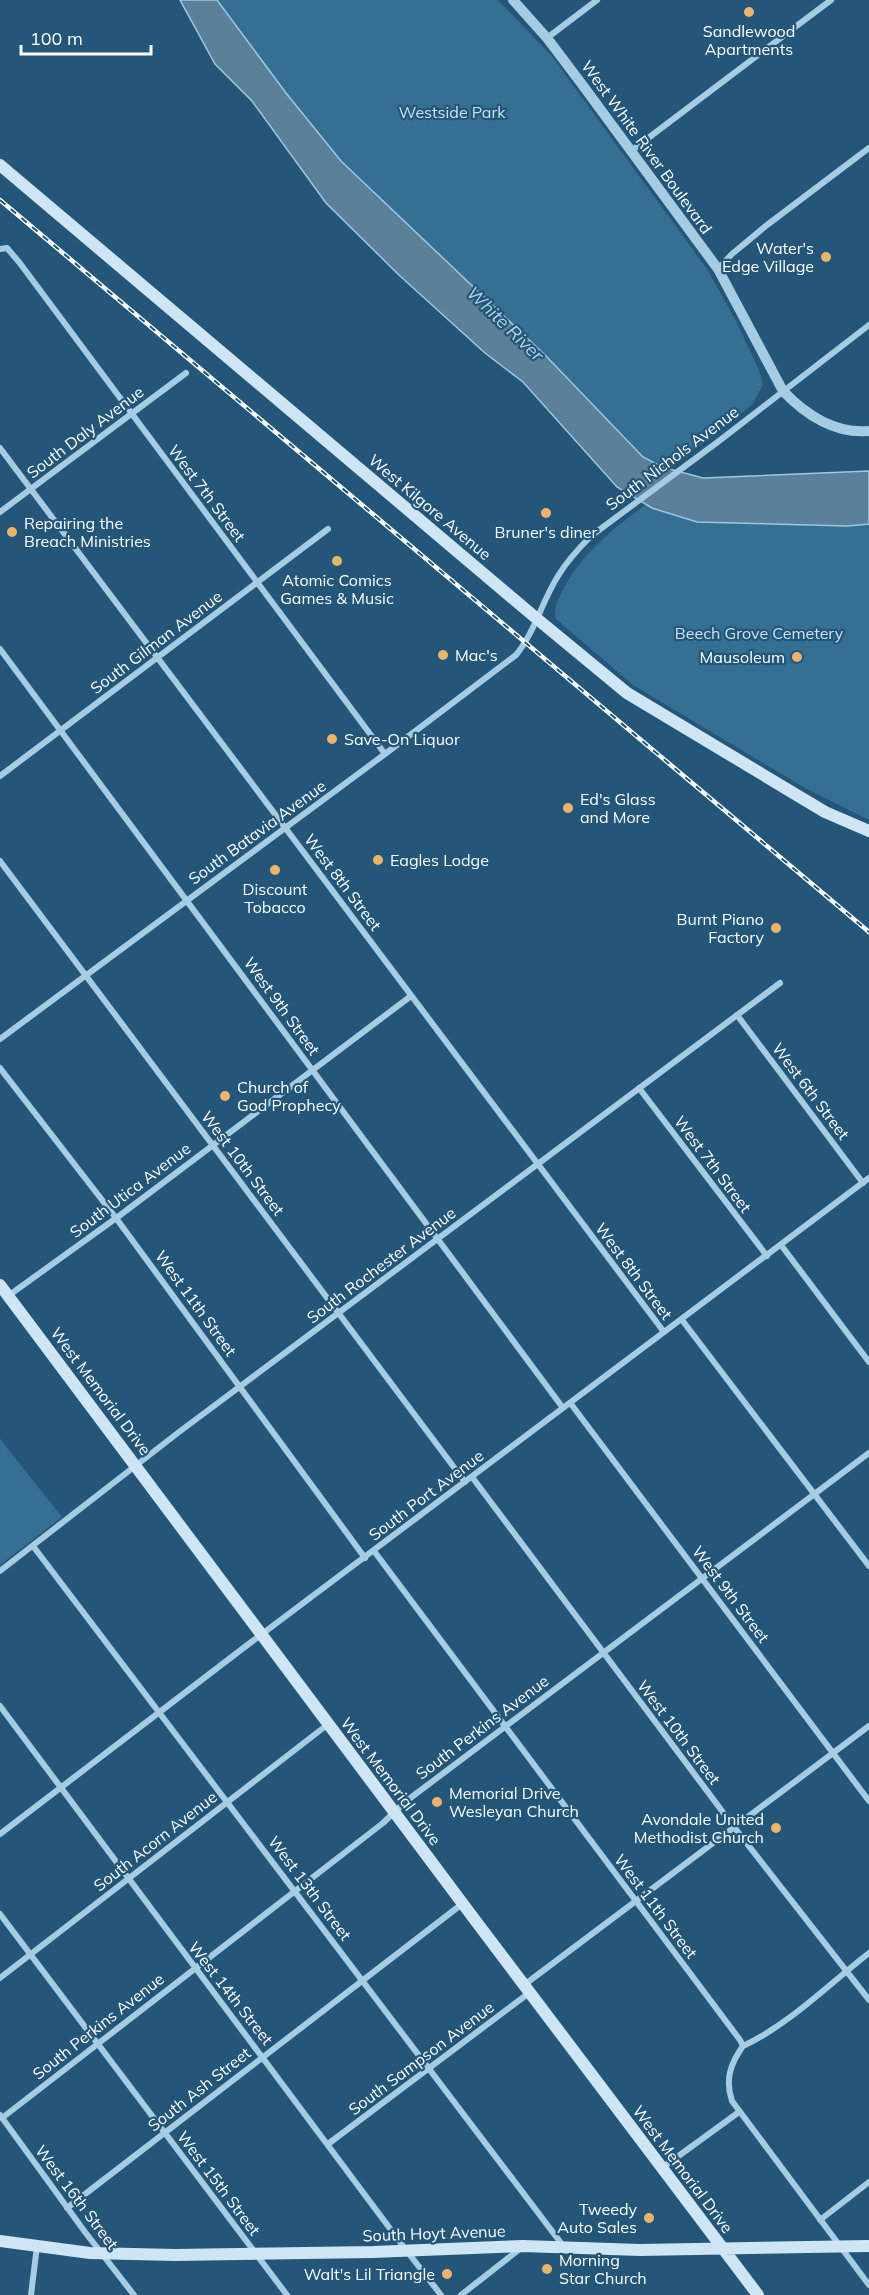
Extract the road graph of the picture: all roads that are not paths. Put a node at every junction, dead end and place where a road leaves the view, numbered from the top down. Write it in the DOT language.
graph roads {
  1 [pos="513,0"];
  2 [pos="597,0"];
  3 [pos="831,0"];
  4 [pos="547,38"];
  5 [pos="869,148"];
  6 [pos="631,151"];
  7 [pos="0,165"];
  8 [pos="4,248"];
  9 [pos="718,270"];
  10 [pos="869,325"];
  11 [pos="186,373"];
  12 [pos="783,391"];
  13 [pos="131,414"];
  14 [pos="869,432"];
  15 [pos="0,448"];
  16 [pos="31,489"];
  17 [pos="0,512"];
  18 [pos="328,529"];
  19 [pos="257,583"];
  20 [pos="536,618"];
  21 [pos="525,642"];
  22 [pos="0,649"];
  23 [pos="158,658"];
  24 [pos="62,730"];
  25 [pos="385,754"];
  26 [pos="0,776"];
  27 [pos="286,827"];
  28 [pos="869,831"];
  29 [pos="0,861"];
  30 [pos="188,899"];
  31 [pos="86,975"];
  32 [pos="780,982"];
  33 [pos="411,996"];
  34 [pos="737,1015"];
  35 [pos="0,1039"];
  36 [pos="0,1068"];
  37 [pos="312,1071"];
  38 [pos="639,1088"];
  39 [pos="212,1145"];
  40 [pos="537,1164"];
  41 [pos="869,1178"];
  42 [pos="863,1183"];
  43 [pos="116,1218"];
  44 [pos="437,1239"];
  45 [pos="781,1245"];
  46 [pos="767,1256"];
  47 [pos="0,1285"];
  48 [pos="8,1296"];
  49 [pos="338,1314"];
  50 [pos="682,1320"];
  51 [pos="663,1332"];
  52 [pos="869,1362"];
  53 [pos="241,1387"];
  54 [pos="571,1404"];
  55 [pos="563,1408"];
  56 [pos="869,1453"];
  57 [pos="136,1464"];
  58 [pos="472,1477"];
  59 [pos="465,1482"];
  60 [pos="814,1494"];
  61 [pos="33,1546"];
  62 [pos="374,1551"];
  63 [pos="365,1558"];
  64 [pos="869,1566"];
  65 [pos="0,1571"];
  66 [pos="702,1579"];
  67 [pos="262,1635"];
  68 [pos="603,1653"];
  69 [pos="0,1706"];
  70 [pos="160,1712"];
  71 [pos="327,1725"];
  72 [pos="869,1726"];
  73 [pos="505,1727"];
  74 [pos="833,1753"];
  75 [pos="60,1787"];
  76 [pos="869,1801"];
  77 [pos="228,1802"];
  78 [pos="394,1812"];
  79 [pos="734,1827"];
  80 [pos="0,1834"];
  81 [pos="128,1880"];
  82 [pos="295,1890"];
  83 [pos="636,1901"];
  84 [pos="463,1903"];
  85 [pos="0,1914"];
  86 [pos="869,1953"];
  87 [pos="30,1954"];
  88 [pos="194,1968"];
  89 [pos="847,1970"];
  90 [pos="0,1977"];
  91 [pos="361,1981"];
  92 [pos="527,1989"];
  93 [pos="869,2000"];
  94 [pos="96,2044"];
  95 [pos="743,2046"];
  96 [pos="263,2056"];
  97 [pos="429,2070"];
  98 [pos="739,2112"];
  99 [pos="1,2117"];
  100 [pos="165,2133"];
  101 [pos="328,2144"];
  102 [pos="661,2169"];
  103 [pos="869,2182"];
  104 [pos="68,2208"];
  105 [pos="820,2220"];
  106 [pos="0,2241"];
  107 [pos="37,2246"];
  108 [pos="524,2246"];
  109 [pos="840,2246"];
  110 [pos="869,2246"];
  111 [pos="564,2247"];
  112 [pos="722,2248"];
  113 [pos="406,2250"];
  114 [pos="102,2253"];
  115 [pos="255,2253"];
  116 [pos="869,2285"];
  117 [pos="31,2295"];
  118 [pos="134,2295"];
  119 [pos="287,2295"];
  120 [pos="441,2295"];
  121 [pos="461,2295"];
  122 [pos="758,2295"];
  1 -- 4 [label="street, West White River Boulevard"];
  2 -- 4 [label="street"];
  3 -- 6 [label="street"];
  4 -- 6 [label="street, West White River Boulevard"];
  5 -- 9 [label="street"];
  6 -- 9 [label="street, West White River Boulevard"];
  7 -- 20 [label="main road, West Kilgore Avenue"];
  8 -- 13 [label="street, West 7th Street"];
  9 -- 12 [label="street, West White River Boulevard"];
  10 -- 12 [label="street, South Nichols Avenue"];
  11 -- 13 [label="street, South Daly Avenue"];
  12 -- 14 [label="street, West White River Boulevard"];
  12 -- 20 [label="street, South Nichols Avenue"];
  13 -- 16 [label="street, South Daly Avenue"];
  13 -- 19 [label="street, West 7th Street"];
  15 -- 16 [label="street, West 8th Street"];
  16 -- 17 [label="street, South Daly Avenue"];
  16 -- 23 [label="street, West 8th Street"];
  18 -- 19 [label="street, South Gilman Avenue"];
  19 -- 23 [label="street, South Gilman Avenue"];
  19 -- 25 [label="street, West 7th Street"];
  20 -- 21 [label="street, South Nichols Avenue"];
  20 -- 28 [label="main road, West Kilgore Avenue"];
  21 -- 25 [label="street, South Batavia Avenue"];
  22 -- 24 [label="street, West 9th Street"];
  23 -- 24 [label="street, South Gilman Avenue"];
  23 -- 27 [label="street, West 8th Street"];
  24 -- 26 [label="street, South Gilman Avenue"];
  24 -- 30 [label="street, West 9th Street"];
  25 -- 27 [label="street, South Batavia Avenue"];
  27 -- 30 [label="street, South Batavia Avenue"];
  27 -- 33 [label="street, West 8th Street"];
  29 -- 31 [label="street, West 10th Street"];
  30 -- 31 [label="street, South Batavia Avenue"];
  30 -- 37 [label="street, West 9th Street"];
  31 -- 35 [label="street, South Batavia Avenue"];
  31 -- 39 [label="street, West 10th Street"];
  32 -- 34 [label="street, South Rochester Avenue"];
  33 -- 37 [label="street, South Utica Avenue"];
  33 -- 40 [label="street, West 8th Street"];
  34 -- 38 [label="street, South Rochester Avenue"];
  34 -- 42 [label="street, West 6th Street"];
  36 -- 43 [label="street, West 11th Street"];
  37 -- 39 [label="street, South Utica Avenue"];
  37 -- 44 [label="street, West 9th Street"];
  38 -- 40 [label="street, South Rochester Avenue"];
  38 -- 46 [label="street, West 7th Street"];
  39 -- 43 [label="street, South Utica Avenue"];
  39 -- 49 [label="street, West 10th Street"];
  40 -- 44 [label="street, South Rochester Avenue"];
  40 -- 51 [label="street, West 8th Street"];
  41 -- 42 [label="street, South Port Avenue"];
  42 -- 45 [label="street, South Port Avenue"];
  43 -- 48 [label="street, South Utica Avenue"];
  43 -- 53 [label="street, West 11th Street"];
  44 -- 49 [label="street, South Rochester Avenue"];
  44 -- 55 [label="street, West 9th Street"];
  45 -- 46 [label="street, South Port Avenue"];
  45 -- 52 [label="street"];
  46 -- 50 [label="street, South Port Avenue"];
  47 -- 48 [label="main road, West Memorial Drive"];
  48 -- 57 [label="main road, West Memorial Drive"];
  49 -- 53 [label="street, South Rochester Avenue"];
  49 -- 59 [label="street, West 10th Street"];
  50 -- 51 [label="street, South Port Avenue"];
  50 -- 60 [label="street, West 8th Street"];
  51 -- 54 [label="street, South Port Avenue"];
  53 -- 57 [label="street, South Rochester Avenue"];
  53 -- 63 [label="street, West 11th Street"];
  54 -- 55 [label="street, South Port Avenue"];
  54 -- 66 [label="street, West 9th Street"];
  55 -- 58 [label="street, South Port Avenue"];
  56 -- 60 [label="street, South Perkins Avenue"];
  57 -- 61 [label="street, South Rochester Avenue"];
  57 -- 67 [label="main road, West Memorial Drive"];
  58 -- 59 [label="street, South Port Avenue"];
  58 -- 68 [label="street, West 10th Street"];
  59 -- 62 [label="street, South Port Avenue"];
  60 -- 64 [label="street, West 8th Street"];
  60 -- 66 [label="street, South Perkins Avenue"];
  61 -- 65 [label="street, South Rochester Avenue"];
  61 -- 70 [label="street, West 13th Street"];
  62 -- 63 [label="street, South Port Avenue"];
  62 -- 73 [label="street, West 11th Street"];
  63 -- 67 [label="street, South Port Avenue"];
  66 -- 68 [label="street, South Perkins Avenue"];
  66 -- 74 [label="street, West 9th Street"];
  67 -- 70 [label="street, South Port Avenue"];
  67 -- 71 [label="main road, West Memorial Drive"];
  68 -- 73 [label="street, South Perkins Avenue"];
  68 -- 79 [label="street, West 10th Street"];
  69 -- 75 [label="street, West 14th Street"];
  70 -- 75 [label="street, South Port Avenue"];
  70 -- 77 [label="street, West 13th Street"];
  71 -- 77 [label="street, South Acorn Avenue"];
  71 -- 78 [label="main road, West Memorial Drive"];
  72 -- 74 [label="street, South Sampson Avenue"];
  73 -- 78 [label="street, South Perkins Avenue"];
  73 -- 83 [label="street, West 11th Street"];
  74 -- 76 [label="street, West 9th Street"];
  74 -- 79 [label="street, South Sampson Avenue"];
  75 -- 80 [label="street, South Port Avenue"];
  75 -- 81 [label="street, West 14th Street"];
  77 -- 81 [label="street, South Acorn Avenue"];
  77 -- 82 [label="street, West 13th Street"];
  78 -- 82 [label="street, South Perkins Avenue"];
  78 -- 84 [label="main road, West Memorial Drive"];
  79 -- 83 [label="street, South Sampson Avenue"];
  79 -- 89 [label="street, West 10th Street"];
  81 -- 87 [label="street, South Acorn Avenue"];
  81 -- 88 [label="street, West 14th Street"];
  82 -- 88 [label="street, South Perkins Avenue"];
  82 -- 91 [label="street, West 13th Street"];
  83 -- 92 [label="street, South Sampson Avenue"];
  83 -- 95 [label="street, West 11th Street"];
  84 -- 91 [label="street, South Ash Street"];
  84 -- 92 [label="main road, West Memorial Drive"];
  85 -- 87 [label="street, West 15th Street"];
  86 -- 89 [label="street"];
  87 -- 90 [label="street, South Acorn Avenue"];
  87 -- 94 [label="street, West 15th Street"];
  88 -- 94 [label="street, South Perkins Avenue"];
  88 -- 96 [label="street, West 14th Street"];
  89 -- 93 [label="street, West 10th Street"];
  89 -- 95 [label="street"];
  91 -- 96 [label="street, South Ash Street"];
  91 -- 97 [label="street, West 13th Street"];
  92 -- 97 [label="street, South Sampson Avenue"];
  92 -- 102 [label="main road, West Memorial Drive"];
  94 -- 99 [label="street, South Perkins Avenue"];
  94 -- 100 [label="street, West 15th Street"];
  95 -- 98 [label="street"];
  96 -- 100 [label="street, South Ash Street"];
  96 -- 101 [label="street, West 14th Street"];
  97 -- 101 [label="street, South Sampson Avenue"];
  97 -- 111 [label="street, West 13th Street"];
  98 -- 102 [label="street"];
  98 -- 105 [label="street"];
  99 -- 104 [label="street, West 16th Street"];
  100 -- 104 [label="street, South Ash Street"];
  100 -- 115 [label="street, West 15th Street"];
  101 -- 113 [label="street, West 14th Street"];
  102 -- 112 [label="main road, West Memorial Drive"];
  103 -- 105 [label="street"];
  104 -- 114 [label="street, West 16th Street"];
  105 -- 109 [label="street"];
  106 -- 107 [label="main road, South Hoyt Avenue"];
  107 -- 114 [label="main road, South Hoyt Avenue"];
  107 -- 117 [label="street"];
  108 -- 111 [label="main road, South Hoyt Avenue"];
  108 -- 113 [label="main road, South Hoyt Avenue"];
  108 -- 121 [label="street"];
  109 -- 110 [label="main road, South Hoyt Avenue"];
  109 -- 112 [label="main road, South Hoyt Avenue"];
  109 -- 116 [label="street"];
  111 -- 112 [label="main road, South Hoyt Avenue"];
  112 -- 122 [label="main road, West Memorial Drive"];
  113 -- 115 [label="main road, South Hoyt Avenue"];
  113 -- 120 [label="street, West 14th Street"];
  114 -- 115 [label="main road, South Hoyt Avenue"];
  114 -- 118 [label="street, West 16th Street"];
  115 -- 119 [label="street, West 15th Street"];
}
